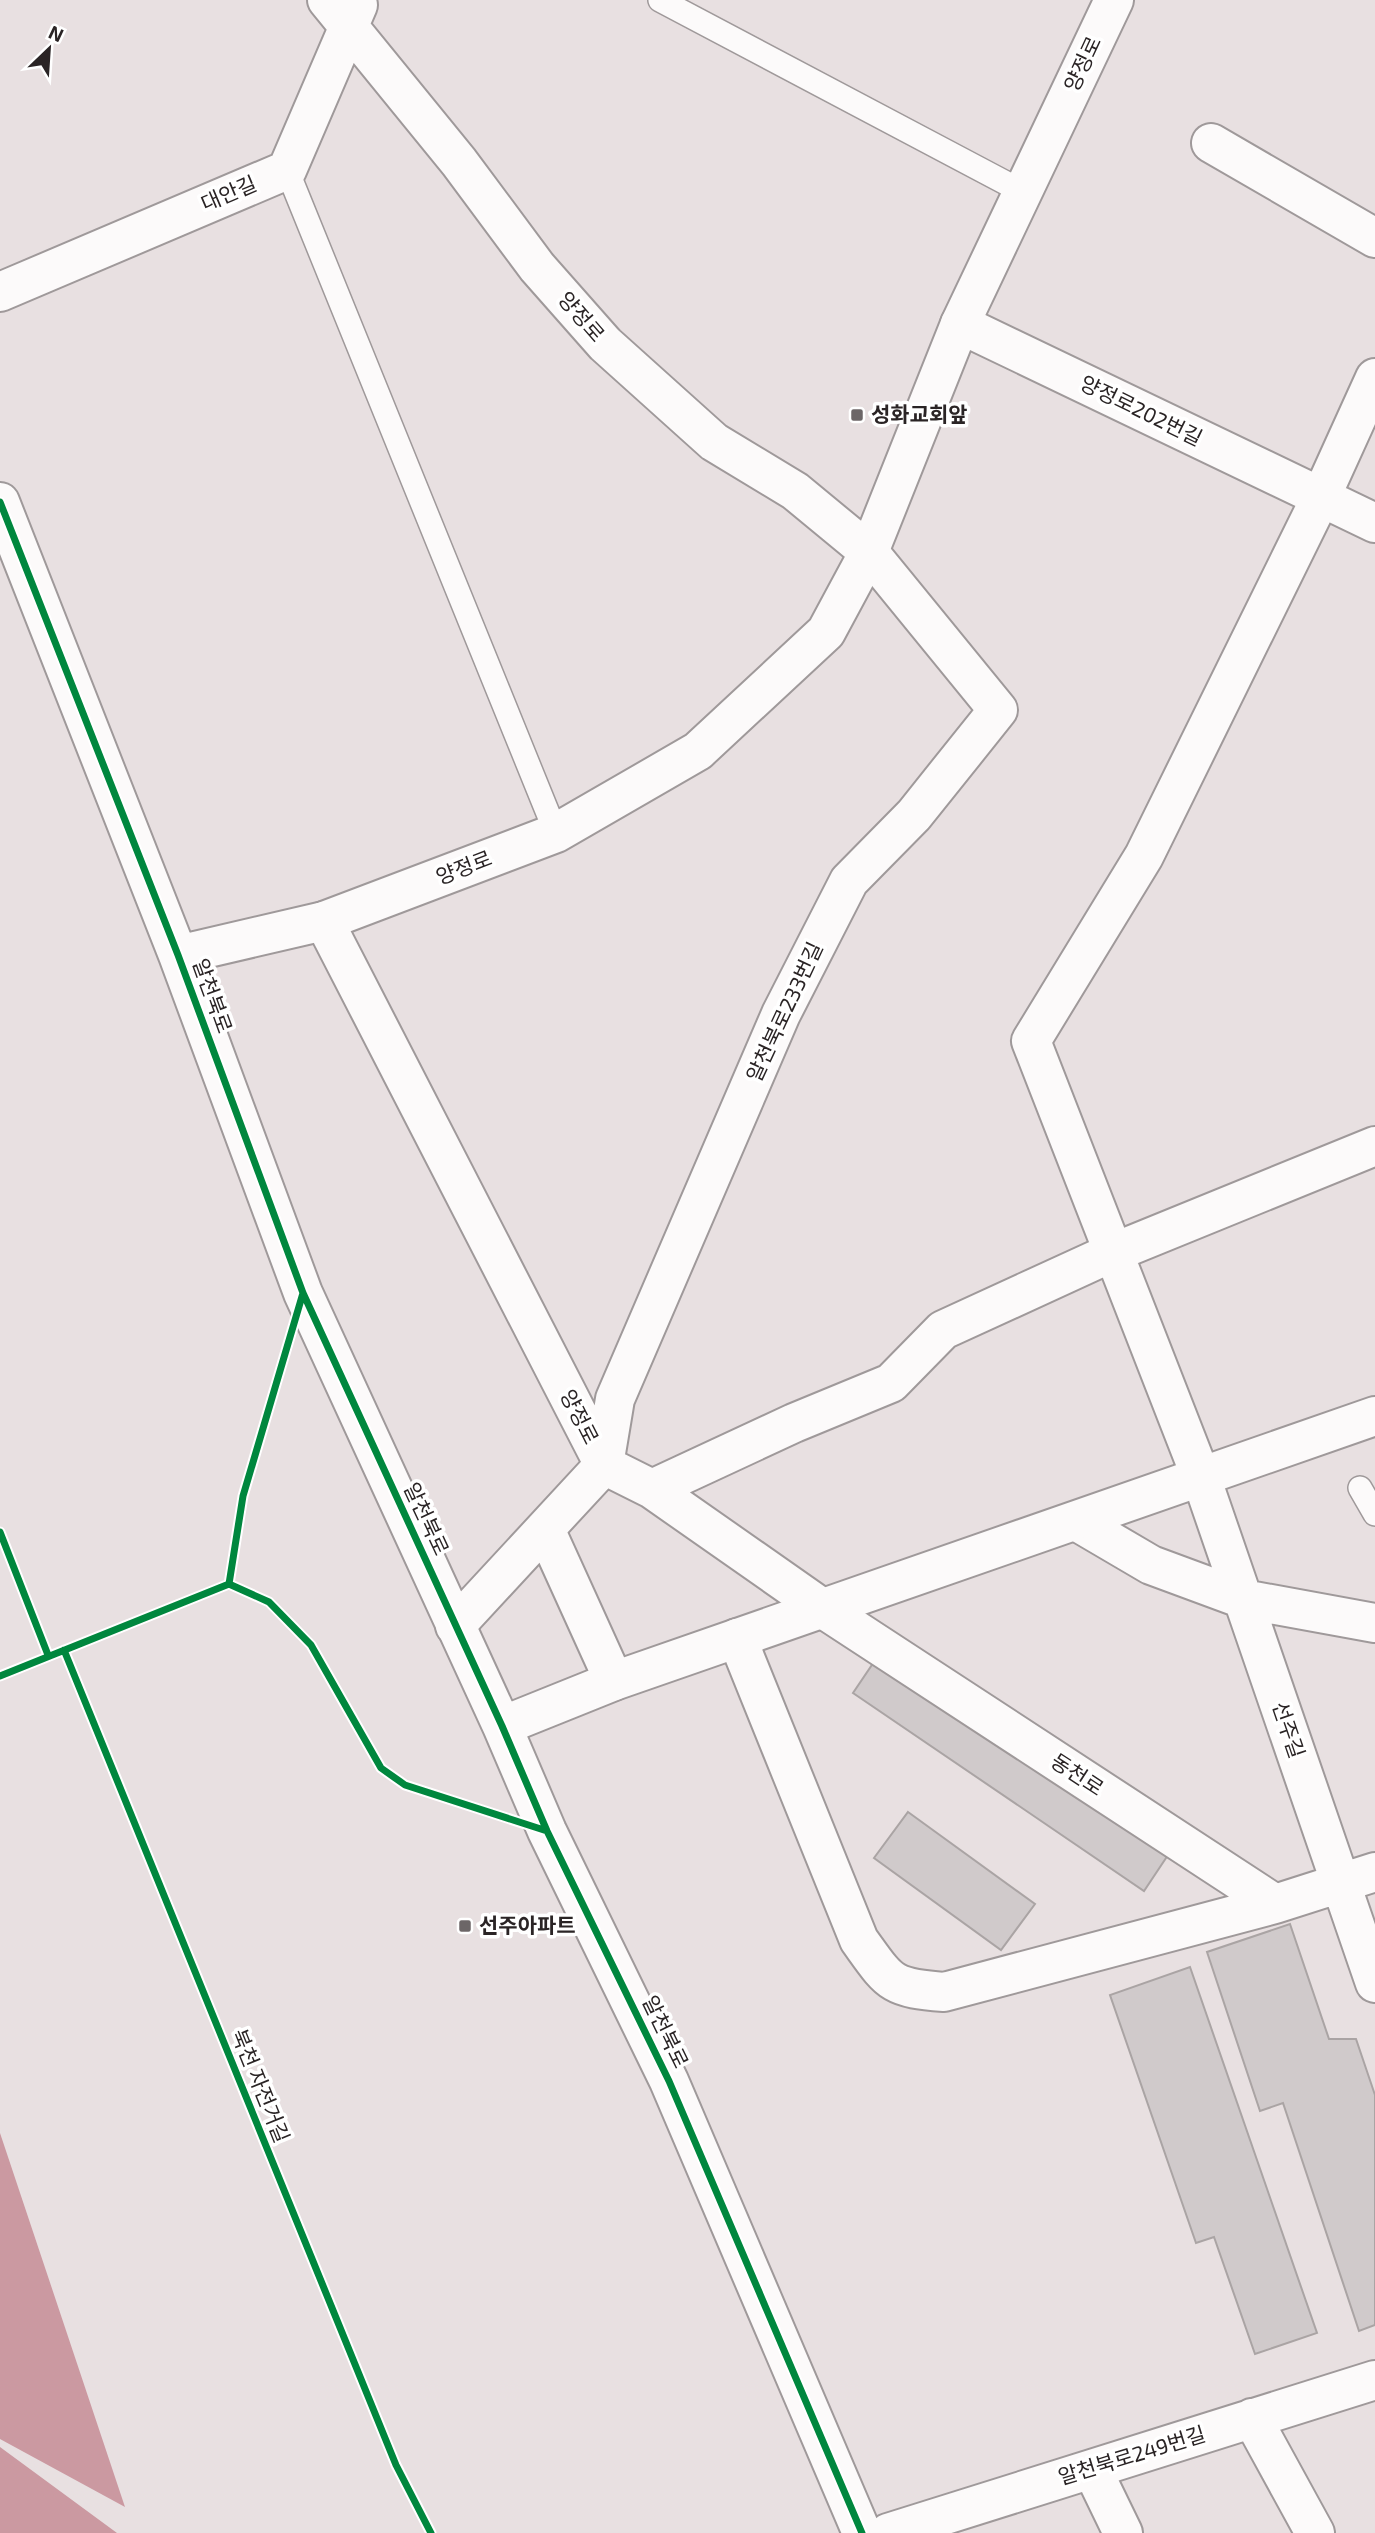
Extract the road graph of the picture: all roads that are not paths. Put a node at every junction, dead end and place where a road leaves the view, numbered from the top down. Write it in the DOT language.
graph roads {
  1 [pos="660,0"];
  2 [pos="1114,0"];
  3 [pos="345,9"];
  4 [pos="1211,143"];
  5 [pos="287,170"];
  6 [pos="1023,192"];
  7 [pos="1375,238"];
  8 [pos="0,292"];
  9 [pos="960,324"];
  10 [pos="1375,378"];
  11 [pos="1321,498"];
  12 [pos="0,502"];
  13 [pos="1375,523"];
  14 [pos="869,552"];
  15 [pos="556,833"];
  16 [pos="324,921"];
  17 [pos="178,955"];
  18 [pos="1375,1146"];
  19 [pos="1114,1252"];
  20 [pos="1375,1416"];
  21 [pos="604,1465"];
  22 [pos="1200,1477"];
  23 [pos="1360,1488"];
  24 [pos="652,1489"];
  25 [pos="1375,1514"];
  26 [pos="1076,1521"];
  27 [pos="545,1529"];
  28 [pos="1243,1599"];
  29 [pos="822,1608"];
  30 [pos="1375,1622"];
  31 [pos="455,1626"];
  32 [pos="737,1638"];
  33 [pos="614,1681"];
  34 [pos="502,1726"];
  35 [pos="1358,1878"];
  36 [pos="1275,1904"];
  37 [pos="1375,1983"];
  38 [pos="1375,2380"];
  39 [pos="1252,2418"];
  40 [pos="1092,2469"];
  41 [pos="862,2533"];
  42 [pos="888,2533"];
  43 [pos="1123,2533"];
  44 [pos="1315,2533"];
  1 -- 6 [label="lane"];
  2 -- 6 [label="street, 양정로"];
  3 -- 5 [label="street"];
  3 -- 14 [label="street, 양정로"];
  4 -- 7 [label="street"];
  5 -- 8 [label="street, 대안길"];
  5 -- 15 [label="lane"];
  6 -- 9 [label="street, 양정로"];
  9 -- 11 [label="street, 양정로202번길"];
  9 -- 14 [label="street, 양정로"];
  10 -- 11 [label="street"];
  11 -- 13 [label="street, 양정로202번길"];
  11 -- 19 [label="street, 선주길"];
  12 -- 17 [label="street, 알천북로"];
  14 -- 15 [label="street, 양정로"];
  14 -- 21 [label="street, 알천북로233번길"];
  15 -- 16 [label="street, 양정로"];
  16 -- 17 [label="street, 양정로"];
  16 -- 21 [label="street, 양정로"];
  17 -- 31 [label="street, 알천북로"];
  18 -- 19 [label="street"];
  19 -- 22 [label="street, 선주길"];
  19 -- 24 [label="street"];
  20 -- 22 [label="street"];
  21 -- 24 [label="street, 동천로"];
  21 -- 27 [label="street"];
  22 -- 26 [label="street"];
  22 -- 28 [label="street, 선주길"];
  23 -- 25 [label="lane"];
  24 -- 29 [label="street, 동천로"];
  26 -- 28 [label="street"];
  26 -- 29 [label="street"];
  27 -- 31 [label="street"];
  27 -- 33 [label="street"];
  28 -- 30 [label="street"];
  28 -- 35 [label="street, 선주길"];
  29 -- 32 [label="street"];
  29 -- 36 [label="street, 동천로"];
  31 -- 34 [label="street, 알천북로"];
  32 -- 33 [label="street"];
  32 -- 36 [label="street"];
  33 -- 34 [label="street"];
  34 -- 41 [label="street, 알천북로"];
  35 -- 36 [label="street"];
  35 -- 37 [label="street, 선주길"];
  38 -- 39 [label="street, 알천북로249번길"];
  39 -- 40 [label="street, 알천북로249번길"];
  39 -- 44 [label="street"];
  40 -- 42 [label="street, 알천북로249번길"];
  40 -- 43 [label="street"];
}
